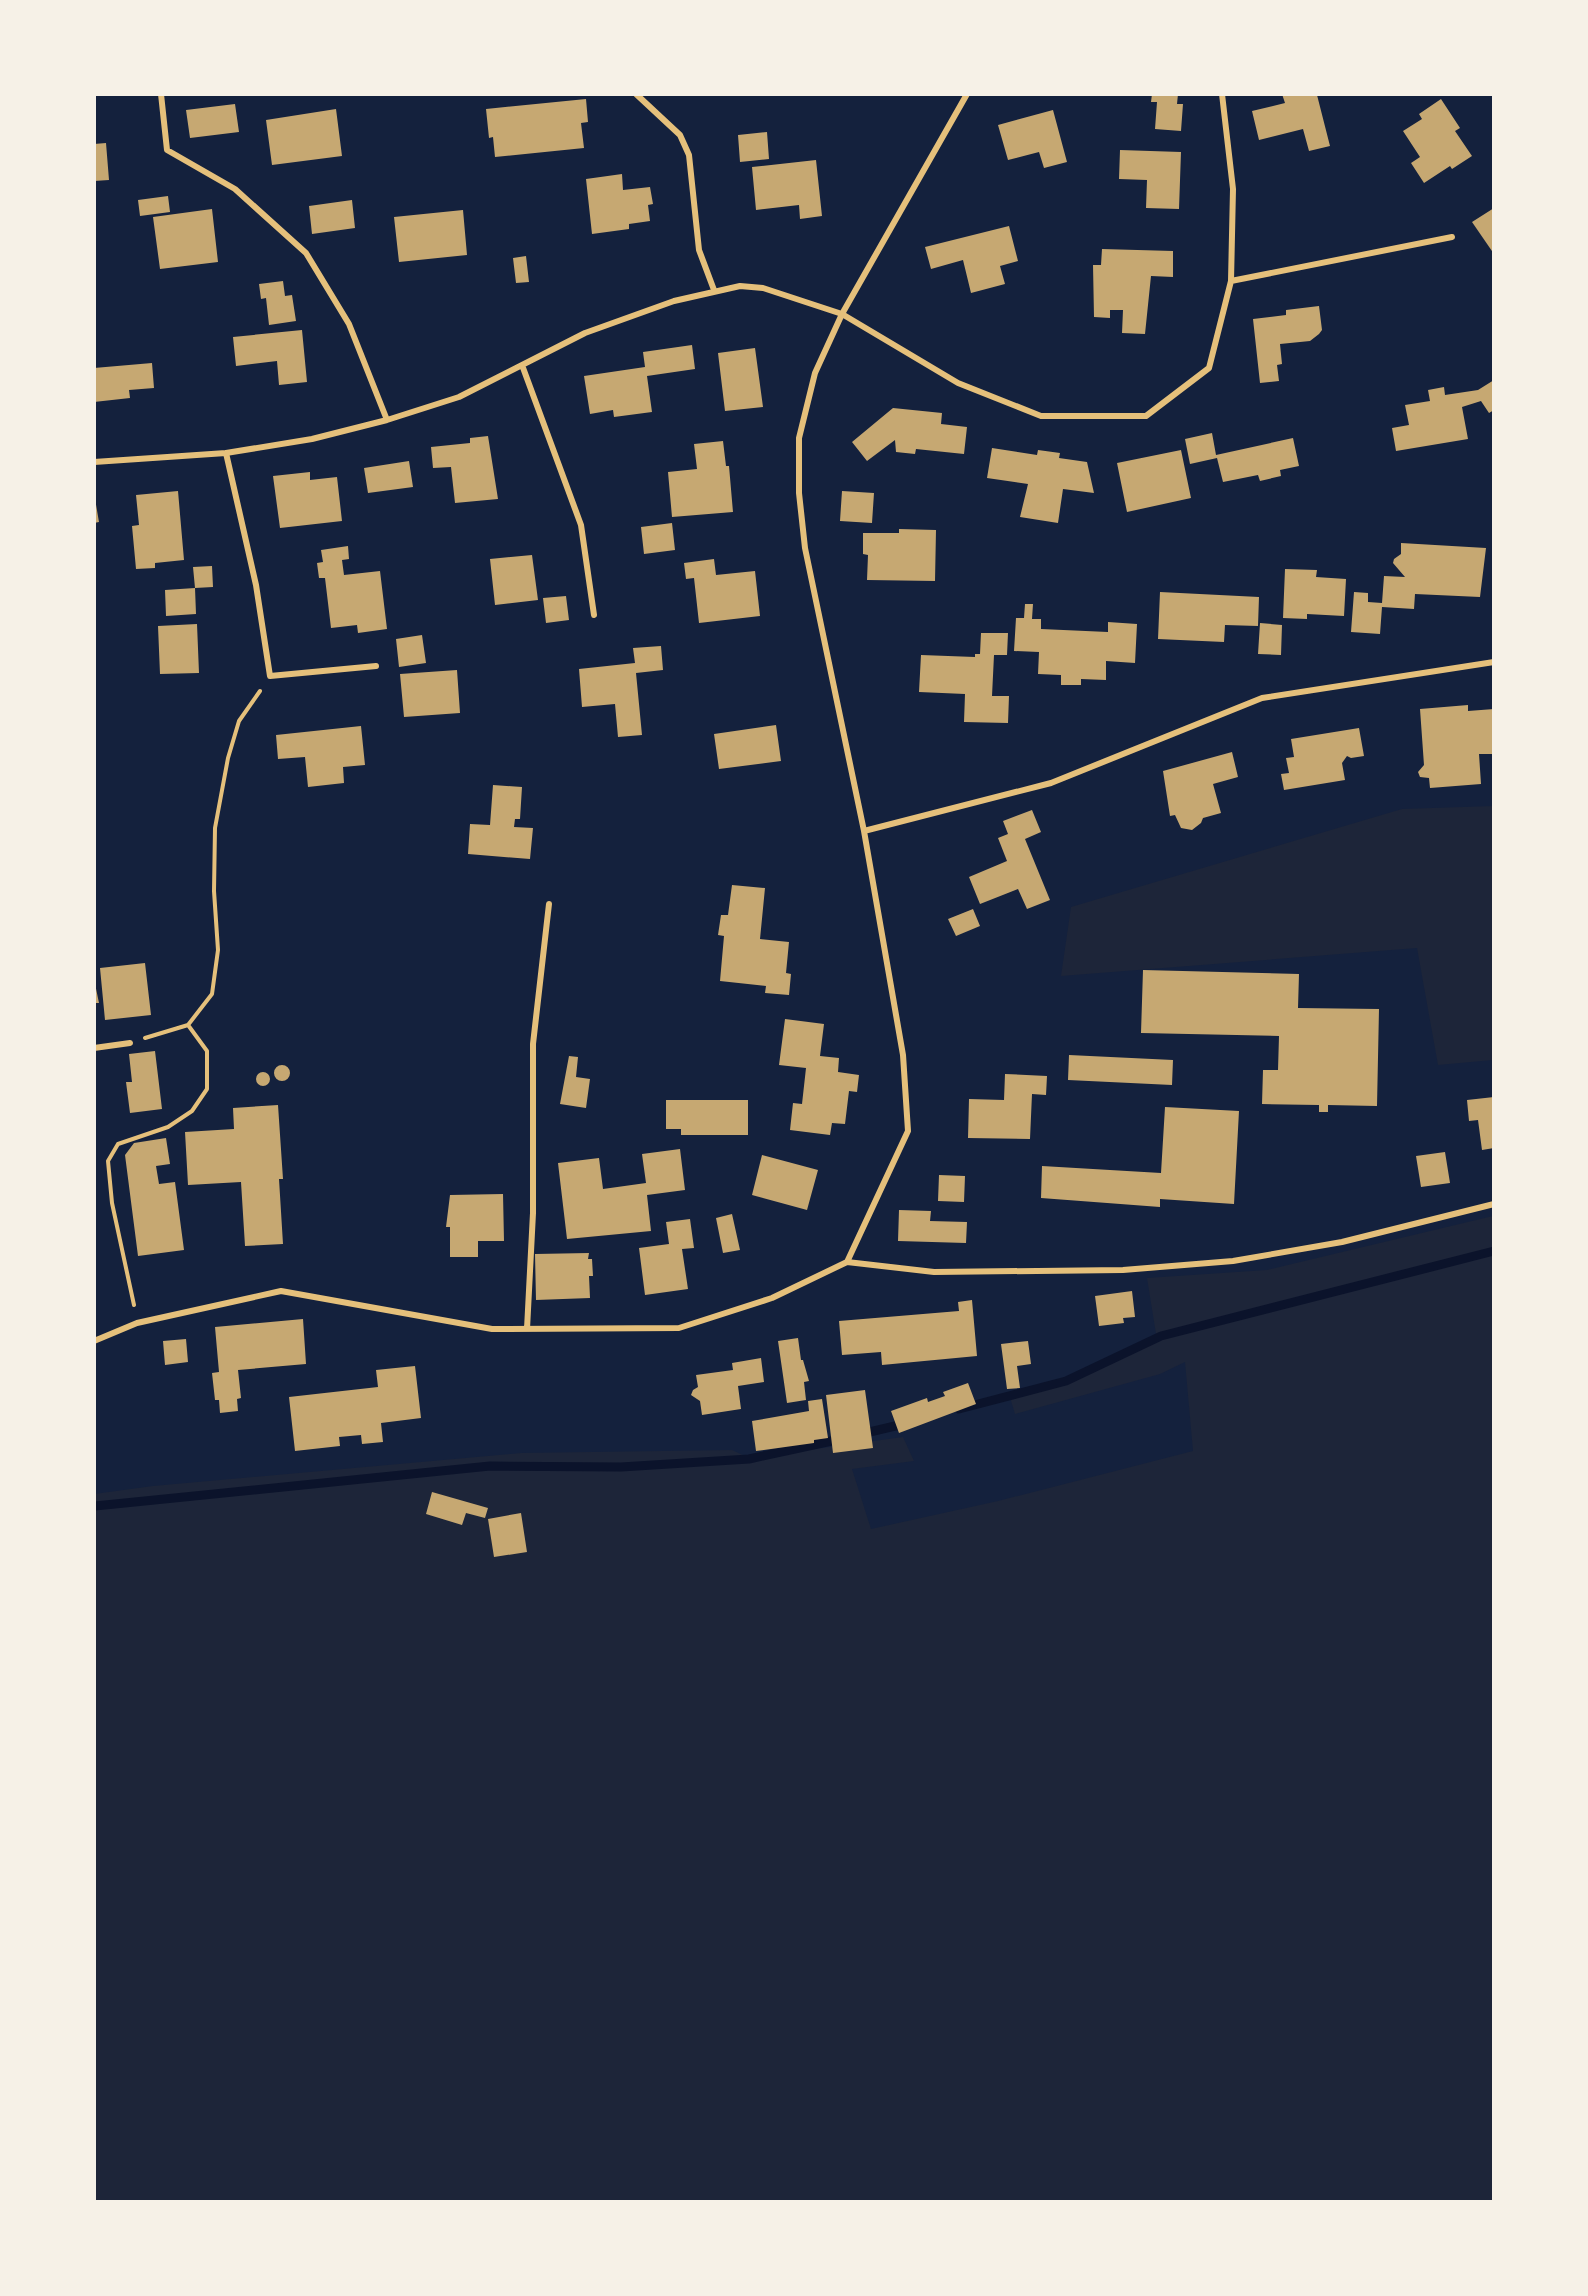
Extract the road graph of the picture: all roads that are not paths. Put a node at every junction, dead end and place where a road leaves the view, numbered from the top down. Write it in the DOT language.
graph roads {
  1 [pos="160,94"];
  2 [pos="636,94"];
  3 [pos="967,94"];
  4 [pos="1222,94"];
  5 [pos="1452,237"];
  6 [pos="1232,281"];
  7 [pos="714,290"];
  8 [pos="842,314"];
  9 [pos="522,365"];
  10 [pos="387,420"];
  11 [pos="226,453"];
  12 [pos="94,462"];
  13 [pos="594,615"];
  14 [pos="1494,662"];
  15 [pos="376,666"];
  16 [pos="864,831"];
  17 [pos="549,904"];
  18 [pos="130,1043"];
  19 [pos="94,1048"];
  20 [pos="1494,1204"];
  21 [pos="847,1262"];
  22 [pos="527,1329"];
  23 [pos="94,1341"];
  1 -- 10 [label="street"];
  2 -- 7 [label="street"];
  3 -- 8 [label="street"];
  4 -- 6 [label="street"];
  5 -- 6 [label="street"];
  6 -- 8 [label="street"];
  7 -- 8 [label="street"];
  7 -- 9 [label="street"];
  8 -- 16 [label="street"];
  9 -- 10 [label="street"];
  9 -- 13 [label="street"];
  10 -- 11 [label="street"];
  11 -- 12 [label="street"];
  11 -- 15 [label="street"];
  14 -- 16 [label="street"];
  16 -- 21 [label="street"];
  17 -- 22 [label="street"];
  18 -- 19 [label="street"];
  20 -- 21 [label="street"];
  21 -- 22 [label="street"];
  22 -- 23 [label="street"];
}
